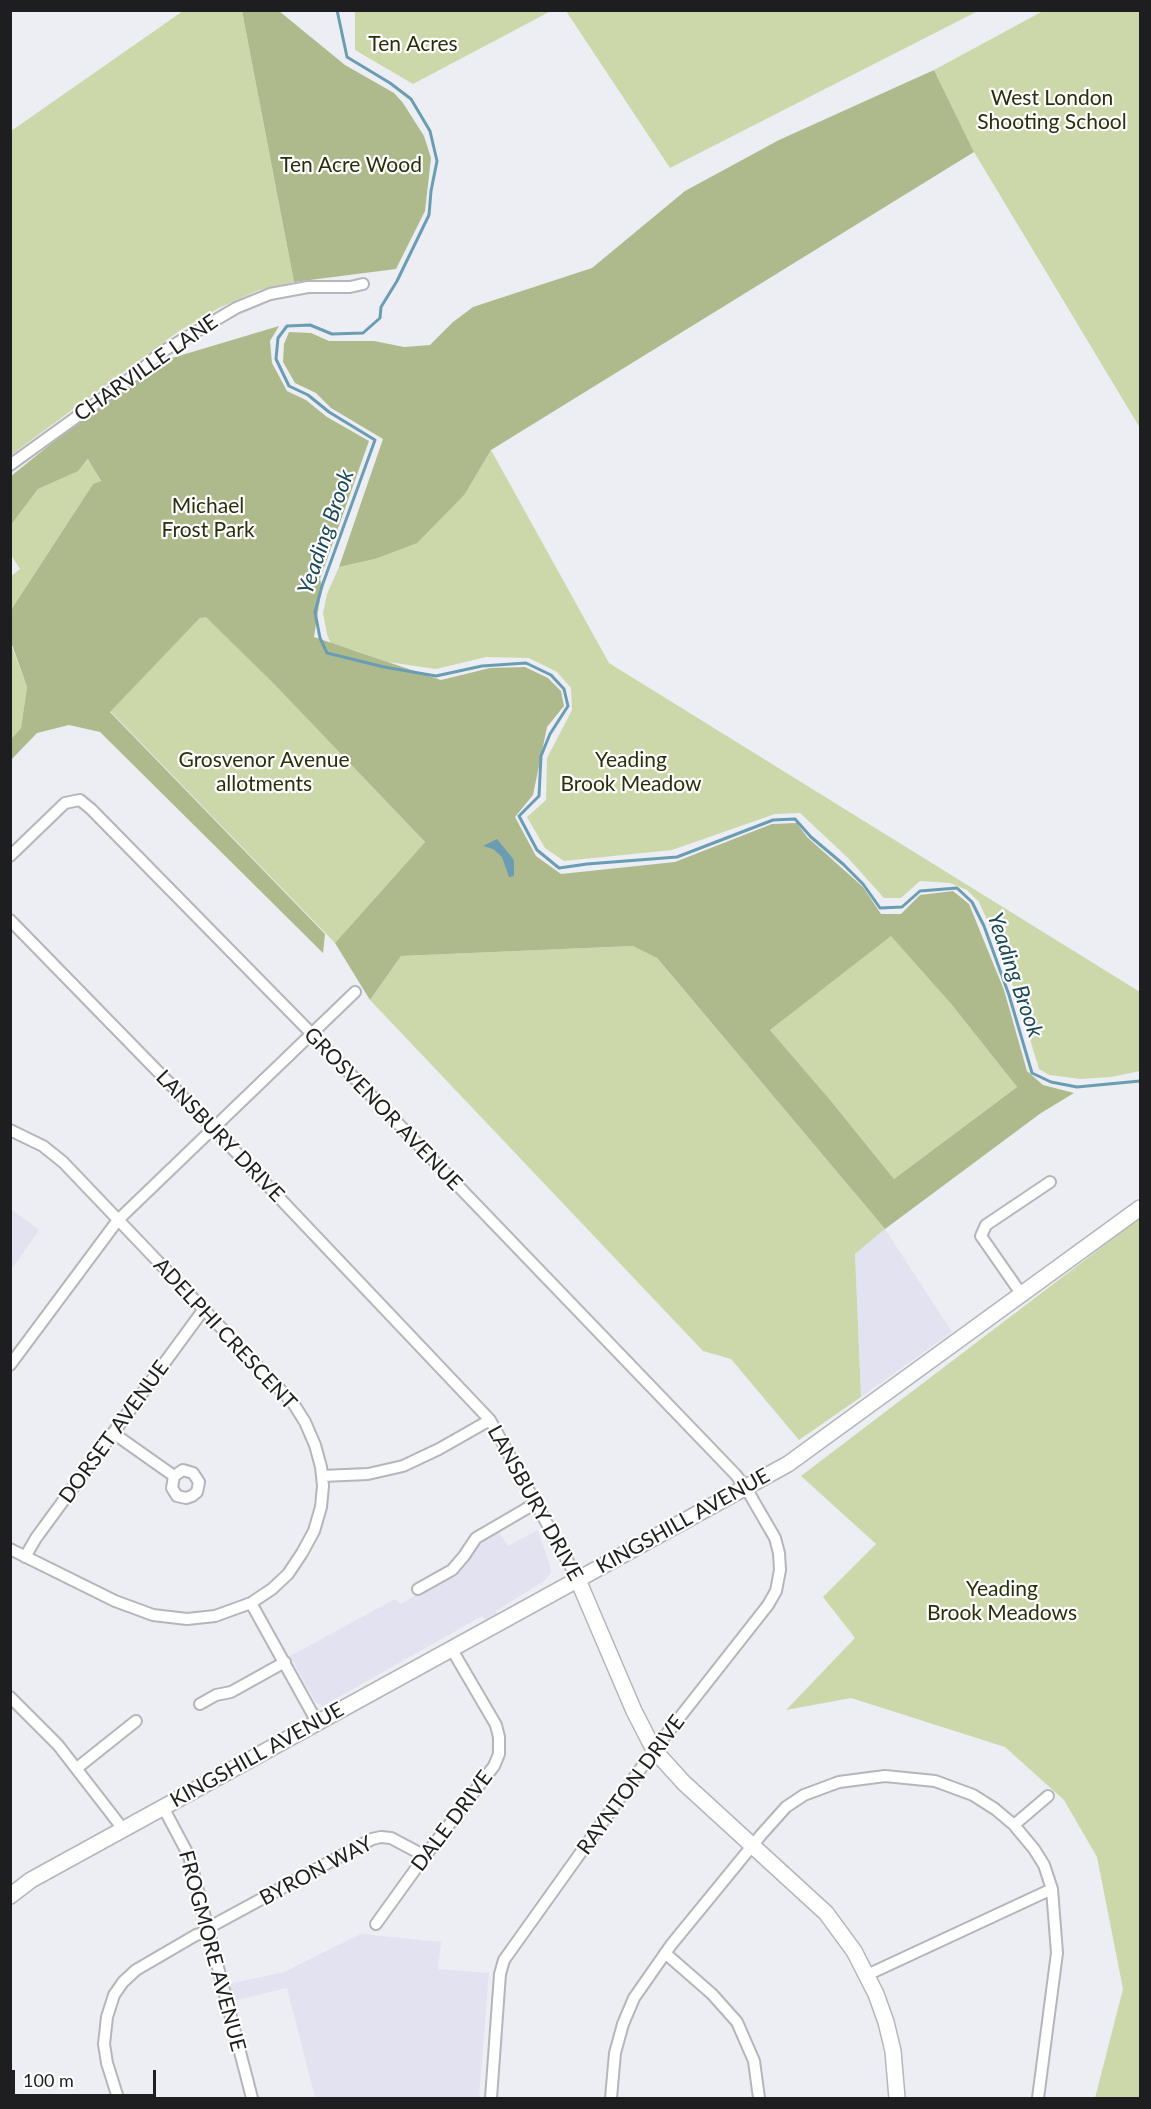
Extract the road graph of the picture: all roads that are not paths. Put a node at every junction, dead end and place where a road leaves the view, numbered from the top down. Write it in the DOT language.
graph roads {
  1 [pos="363,284"];
  2 [pos="10,465"];
  3 [pos="10,856"];
  4 [pos="10,920"];
  5 [pos="356,992"];
  6 [pos="312,1034"];
  7 [pos="214,1129"];
  8 [pos="10,1130"];
  9 [pos="1050,1182"];
  10 [pos="1140,1208"];
  11 [pos="118,1220"];
  12 [pos="1022,1295"];
  13 [pos="204,1309"];
  14 [pos="10,1365"];
  15 [pos="490,1420"];
  16 [pos="113,1433"];
  17 [pos="174,1476"];
  18 [pos="322,1476"];
  19 [pos="746,1488"];
  20 [pos="536,1503"];
  21 [pos="10,1549"];
  22 [pos="25,1557"];
  23 [pos="578,1580"];
  24 [pos="418,1589"];
  25 [pos="251,1603"];
  26 [pos="451,1648"];
  27 [pos="285,1662"];
  28 [pos="10,1697"];
  29 [pos="200,1704"];
  30 [pos="136,1721"];
  31 [pos="317,1722"];
  32 [pos="654,1750"];
  33 [pos="77,1768"];
  34 [pos="1048,1796"];
  35 [pos="163,1807"];
  36 [pos="1014,1825"];
  37 [pos="123,1829"];
  38 [pos="753,1845"];
  39 [pos="425,1856"];
  40 [pos="1052,1889"];
  41 [pos="10,1896"];
  42 [pos="375,1924"];
  43 [pos="208,1930"];
  44 [pos="665,1953"];
  45 [pos="867,1975"];
  46 [pos="118,2098"];
  47 [pos="252,2098"];
  48 [pos="491,2098"];
  49 [pos="611,2098"];
  50 [pos="759,2098"];
  51 [pos="897,2098"];
  52 [pos="1038,2098"];
  1 -- 2 [label="street, CHARVILLE LANE"];
  3 -- 6 [label="street, GROSVENOR AVENUE"];
  4 -- 7 [label="street, LANSBURY DRIVE"];
  5 -- 6 [label="street"];
  6 -- 7 [label="street"];
  6 -- 19 [label="street, GROSVENOR AVENUE"];
  7 -- 11 [label="street"];
  7 -- 15 [label="street, LANSBURY DRIVE"];
  8 -- 11 [label="street, ADELPHI CRESCENT"];
  9 -- 12 [label="street"];
  10 -- 12 [label="street, KINGSHILL AVENUE"];
  11 -- 13 [label="street, ADELPHI CRESCENT"];
  11 -- 14 [label="street"];
  12 -- 19 [label="street, KINGSHILL AVENUE"];
  13 -- 16 [label="street, DORSET AVENUE"];
  13 -- 18 [label="street, ADELPHI CRESCENT"];
  15 -- 18 [label="street"];
  15 -- 20 [label="street, LANSBURY DRIVE"];
  16 -- 17 [label="street"];
  16 -- 22 [label="street, DORSET AVENUE"];
  18 -- 25 [label="street, ADELPHI CRESCENT"];
  19 -- 23 [label="street, KINGSHILL AVENUE"];
  19 -- 32 [label="street, RAYNTON DRIVE"];
  20 -- 23 [label="street, LANSBURY DRIVE"];
  20 -- 24 [label="street"];
  21 -- 22 [label="street, ADELPHI CRESCENT"];
  22 -- 25 [label="street, ADELPHI CRESCENT"];
  23 -- 26 [label="street, KINGSHILL AVENUE"];
  23 -- 32 [label="street, LANSBURY DRIVE"];
  25 -- 27 [label="street"];
  26 -- 31 [label="street, KINGSHILL AVENUE"];
  26 -- 39 [label="street, DALE DRIVE"];
  27 -- 29 [label="street"];
  27 -- 31 [label="street"];
  28 -- 33 [label="street"];
  30 -- 33 [label="street"];
  31 -- 35 [label="street, KINGSHILL AVENUE"];
  32 -- 38 [label="street, LANSBURY DRIVE"];
  32 -- 48 [label="street, RAYNTON DRIVE"];
  33 -- 37 [label="street"];
  34 -- 36 [label="street"];
  35 -- 37 [label="street, KINGSHILL AVENUE"];
  35 -- 43 [label="street, FROGMORE AVENUE"];
  36 -- 38 [label="street"];
  36 -- 40 [label="street"];
  37 -- 41 [label="street, KINGSHILL AVENUE"];
  38 -- 44 [label="street"];
  38 -- 45 [label="street, LANSBURY DRIVE"];
  39 -- 42 [label="street, DALE DRIVE"];
  39 -- 43 [label="street, BYRON WAY"];
  40 -- 45 [label="street"];
  40 -- 52 [label="street"];
  43 -- 46 [label="street, BYRON WAY"];
  43 -- 47 [label="street, FROGMORE AVENUE"];
  44 -- 49 [label="street"];
  44 -- 50 [label="street"];
  45 -- 51 [label="street, LANSBURY DRIVE"];
}
